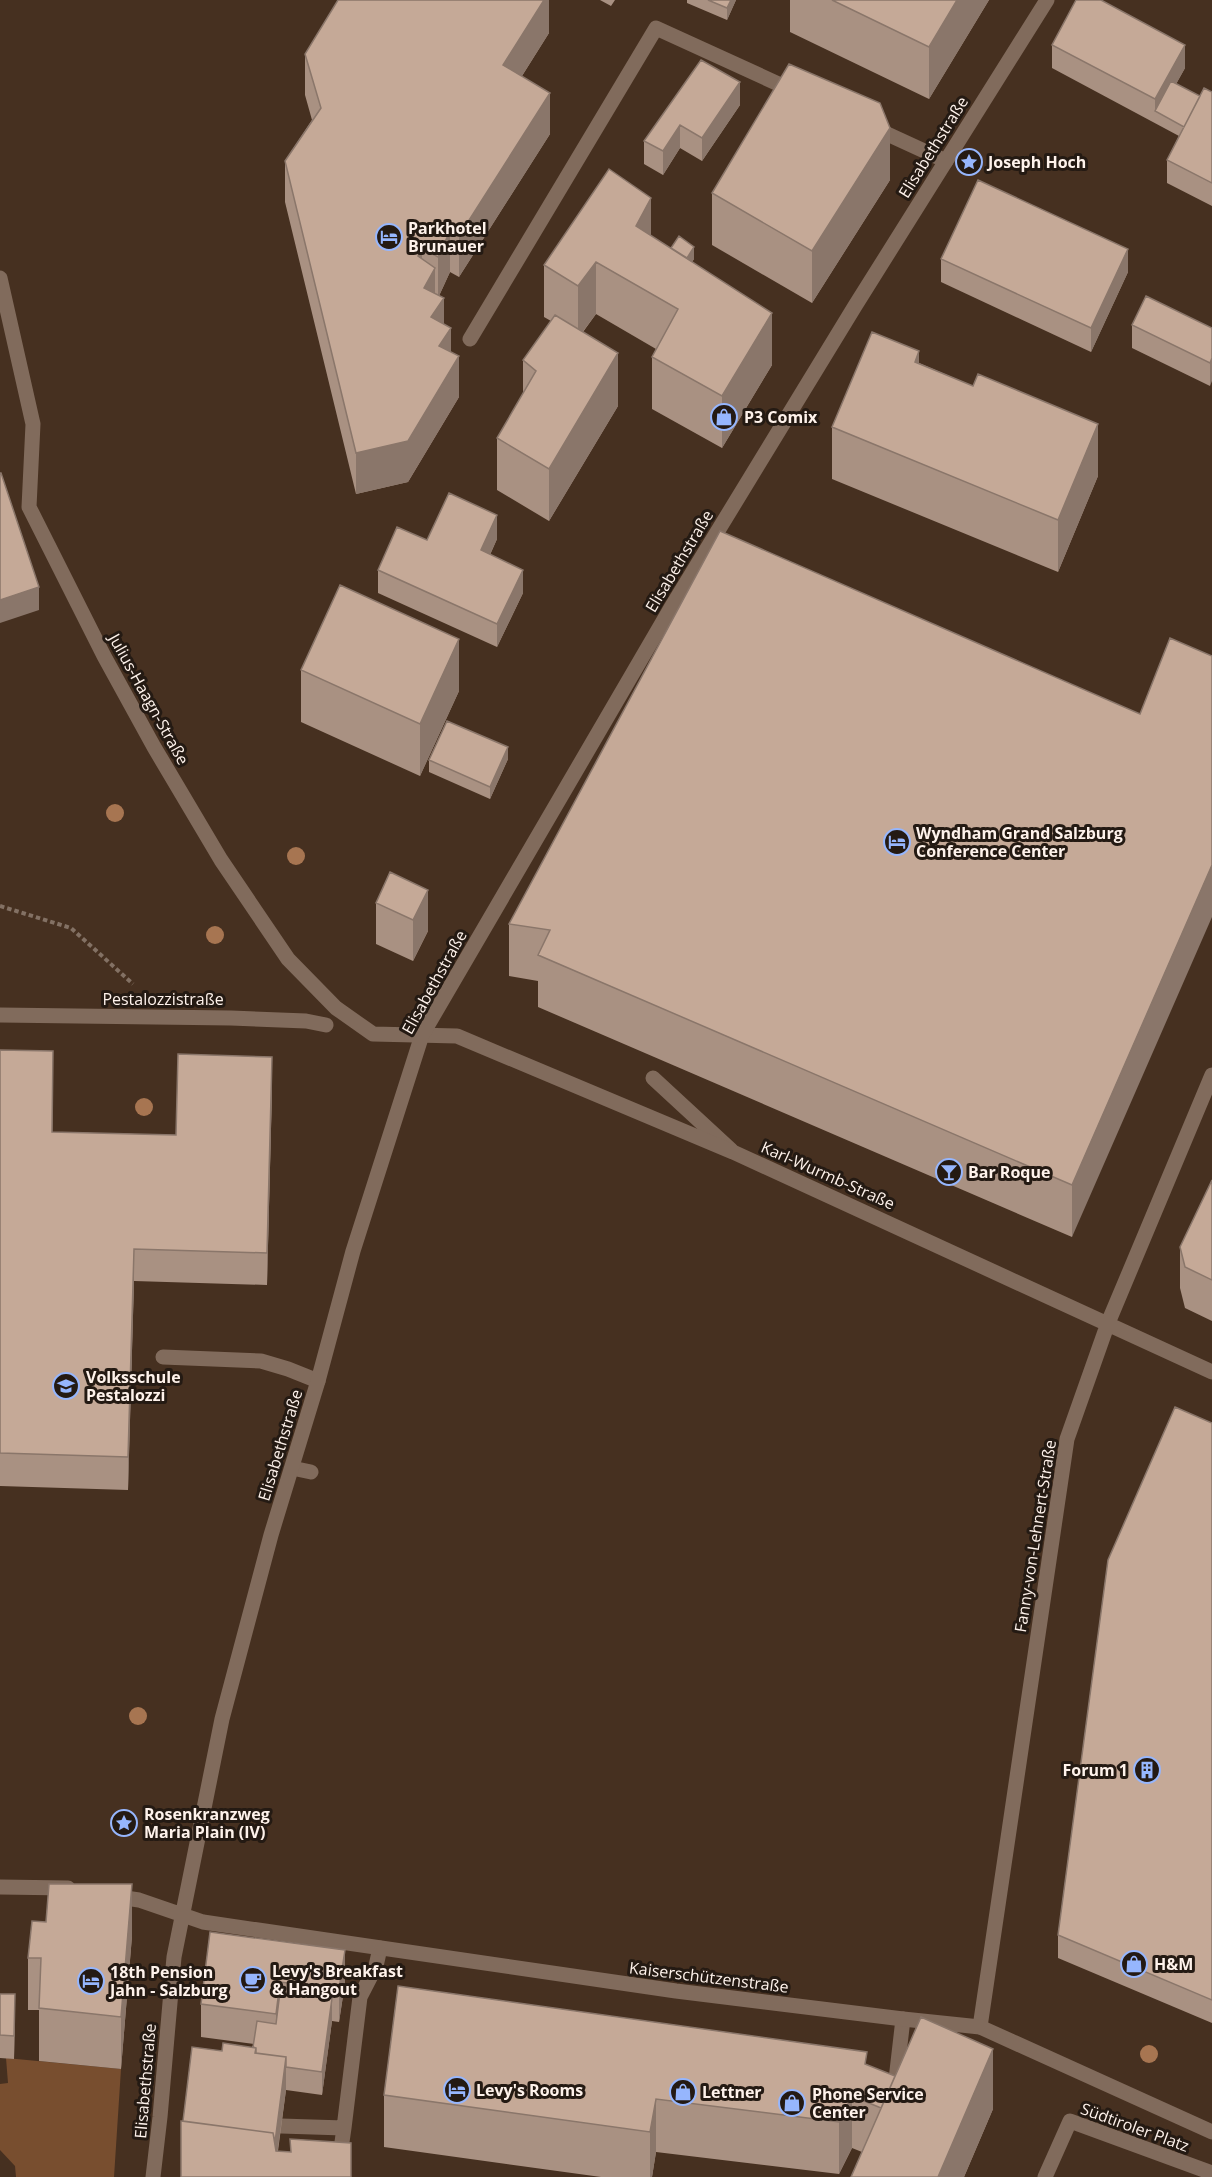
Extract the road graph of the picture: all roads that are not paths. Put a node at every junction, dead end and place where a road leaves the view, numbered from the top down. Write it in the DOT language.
graph roads {
  1 [pos="1047,0"];
  2 [pos="810,99"];
  3 [pos="853,119"];
  4 [pos="946,161"];
  5 [pos="0,278"];
  6 [pos="470,339"];
  7 [pos="0,1016"];
  8 [pos="326,1025"];
  9 [pos="422,1035"];
  10 [pos="1212,1075"];
  11 [pos="654,1078"];
  12 [pos="733,1152"];
  13 [pos="1108,1323"];
  14 [pos="163,1357"];
  15 [pos="1212,1372"];
  16 [pos="318,1381"];
  17 [pos="292,1468"];
  18 [pos="311,1472"];
  19 [pos="0,1887"];
  20 [pos="183,1914"];
  21 [pos="380,1948"];
  22 [pos="903,2019"];
  23 [pos="980,2027"];
  24 [pos="889,2103"];
  25 [pos="281,2126"];
  26 [pos="344,2128"];
  27 [pos="1212,2132"];
  28 [pos="1212,2173"];
  29 [pos="153,2177"];
  30 [pos="337,2177"];
  31 [pos="1045,2177"];
  1 -- 4 [label="street, Elisabethstraße"];
  2 -- 6 [label="street"];
  3 -- 4 [label="street"];
  4 -- 9 [label="street, Elisabethstraße"];
  5 -- 9 [label="street, Julius-Haagn-Straße"];
  7 -- 8 [label="street, Pestalozzistraße"];
  9 -- 12 [label="street, Karl-Wurmb-Straße"];
  9 -- 16 [label="street, Elisabethstraße"];
  10 -- 13 [label="street, Fanny-von-Lehnert-Straße"];
  11 -- 12 [label="street"];
  12 -- 13 [label="street, Karl-Wurmb-Straße"];
  13 -- 15 [label="street, Karl-Wurmb-Straße"];
  13 -- 23 [label="street, Fanny-von-Lehnert-Straße"];
  14 -- 16 [label="street"];
  16 -- 17 [label="street, Elisabethstraße"];
  17 -- 18 [label="street"];
  17 -- 20 [label="street, Elisabethstraße"];
  19 -- 20 [label="street, Kaiserschützenstraße"];
  20 -- 21 [label="street, Kaiserschützenstraße"];
  20 -- 29 [label="street, Elisabethstraße"];
  21 -- 22 [label="street, Kaiserschützenstraße"];
  21 -- 26 [label="street"];
  22 -- 23 [label="street, Kaiserschützenstraße"];
  22 -- 24 [label="street"];
  23 -- 27 [label="street, Kaiserschützenstraße"];
  25 -- 26 [label="street"];
  26 -- 30 [label="street"];
  28 -- 31 [label="street, Südtiroler Platz"];
}
